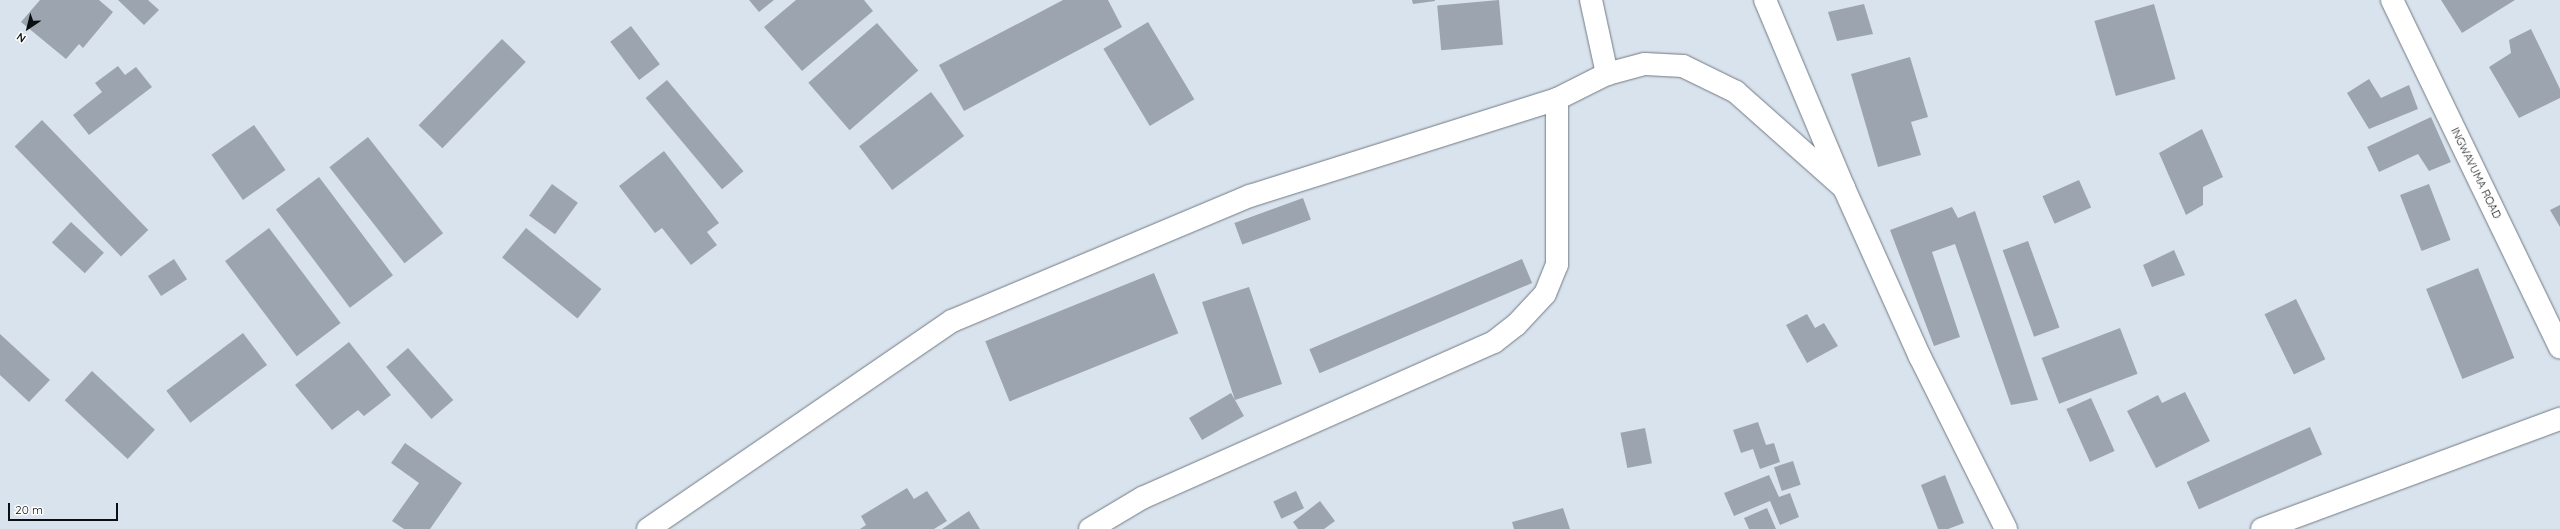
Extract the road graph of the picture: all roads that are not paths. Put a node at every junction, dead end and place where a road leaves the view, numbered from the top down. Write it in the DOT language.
graph roads {
  1 [pos="1591,0"];
  2 [pos="1765,0"];
  3 [pos="2392,0"];
  4 [pos="1607,74"];
  5 [pos="1558,99"];
  6 [pos="1844,188"];
  7 [pos="2560,347"];
  8 [pos="2560,419"];
  9 [pos="648,529"];
  10 [pos="1090,529"];
  11 [pos="2006,529"];
  12 [pos="2262,529"];
  1 -- 4 [label="street"];
  2 -- 6 [label="street"];
  3 -- 7 [label="street, INGWAVUMA ROAD"];
  4 -- 5 [label="street"];
  4 -- 6 [label="street"];
  5 -- 9 [label="street"];
  5 -- 10 [label="street"];
  6 -- 11 [label="street"];
  8 -- 12 [label="street"];
}
